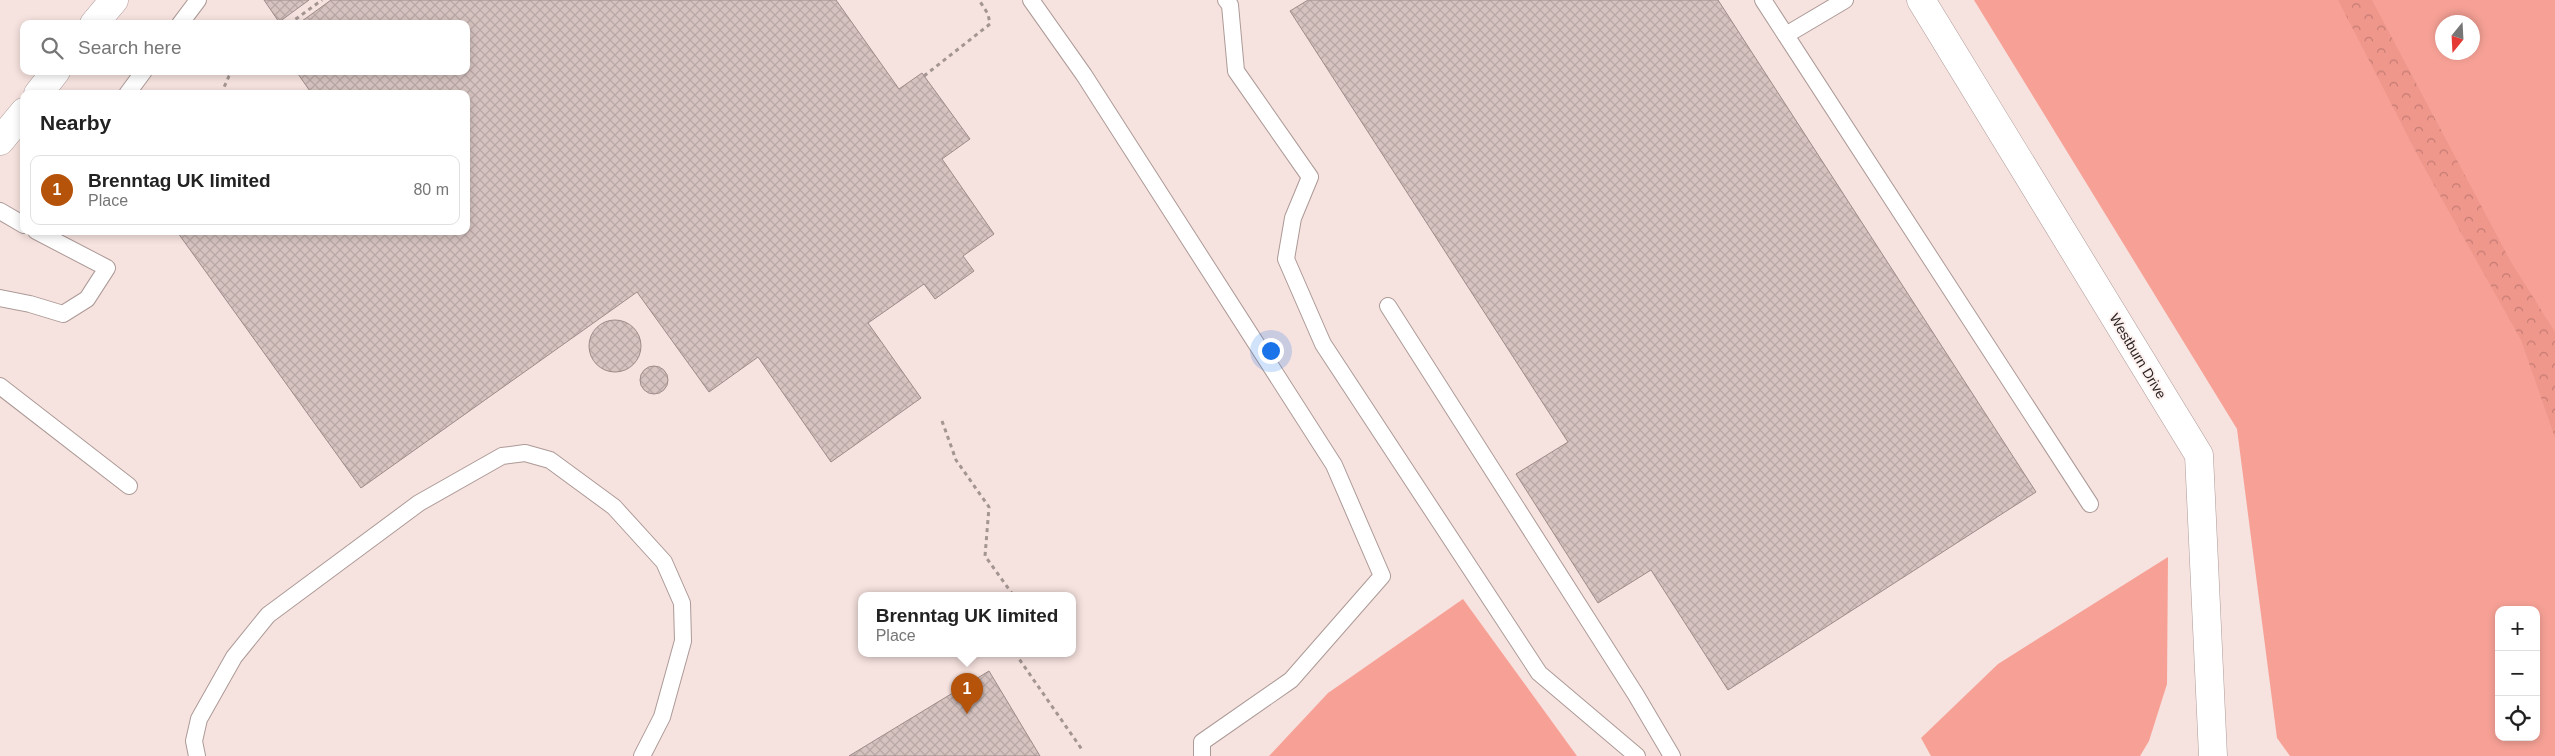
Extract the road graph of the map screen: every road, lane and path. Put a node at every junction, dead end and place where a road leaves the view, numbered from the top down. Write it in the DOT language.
graph roads {
  1 [pos="114,0"];
  2 [pos="198,0"];
  3 [pos="322,0"];
  4 [pos="979,0"];
  5 [pos="1031,0"];
  6 [pos="1226,0"];
  7 [pos="1763,0"];
  8 [pos="1845,0"];
  9 [pos="1921,0"];
  10 [pos="97,20"];
  11 [pos="183,20"];
  12 [pos="294,20"];
  13 [pos="1786,35"];
  14 [pos="53,75"];
  15 [pos="141,75"];
  16 [pos="230,75"];
  17 [pos="924,76"];
  18 [pos="41,90"];
  19 [pos="130,90"];
  20 [pos="223,90"];
  21 [pos="20,117"];
  22 [pos="0,141"];
  23 [pos="0,211"];
  24 [pos="20,223"];
  25 [pos="44,235"];
  26 [pos="0,298"];
  27 [pos="1388,306"];
  28 [pos="0,386"];
  29 [pos="942,421"];
  30 [pos="130,486"];
  31 [pos="2090,504"];
  32 [pos="1010,592"];
  33 [pos="1018,657"];
  34 [pos="1083,751"];
  35 [pos="197,756"];
  36 [pos="642,756"];
  37 [pos="1202,756"];
  38 [pos="1637,756"];
  39 [pos="1672,756"];
  40 [pos="2212,756"];
  1 -- 10 [label="street"];
  2 -- 11 [label="lane"];
  3 -- 12 [label="path"];
  4 -- 17 [label="path"];
  5 -- 37 [label="lane"];
  6 -- 38 [label="lane"];
  7 -- 13 [label="lane"];
  8 -- 13 [label="lane"];
  9 -- 40 [label="street, Westburn Drive"];
  13 -- 31 [label="lane"];
  14 -- 18 [label="street"];
  15 -- 19 [label="lane"];
  16 -- 20 [label="path"];
  21 -- 22 [label="street"];
  23 -- 24 [label="lane"];
  25 -- 26 [label="lane"];
  27 -- 39 [label="lane"];
  28 -- 30 [label="lane"];
  29 -- 32 [label="path"];
  33 -- 34 [label="path"];
  35 -- 36 [label="lane"];
}
